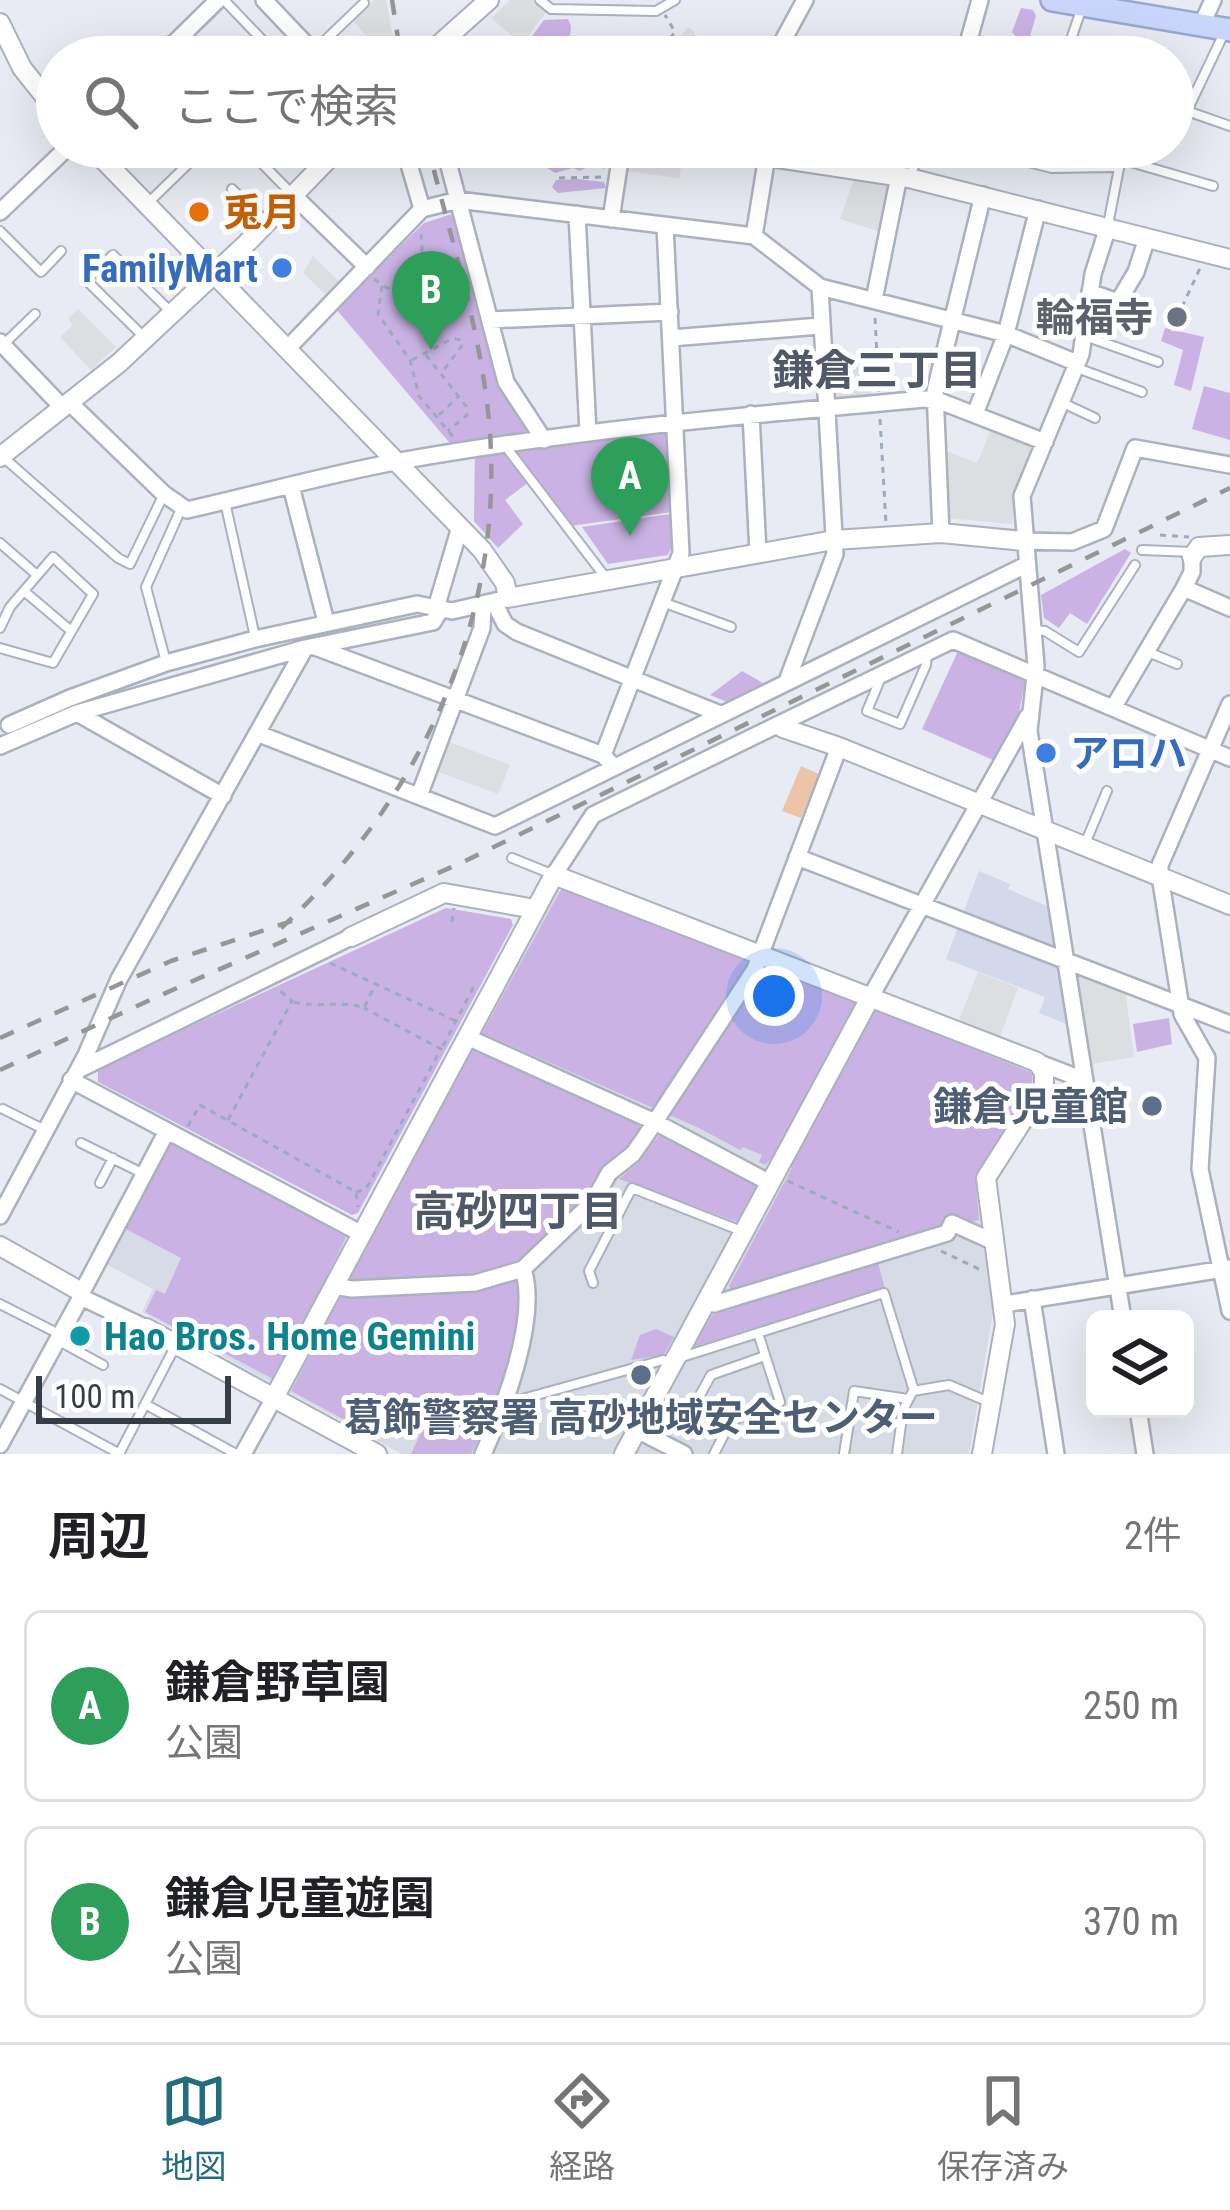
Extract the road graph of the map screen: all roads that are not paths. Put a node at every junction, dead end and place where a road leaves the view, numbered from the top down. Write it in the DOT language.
graph roads {
  1 [pos="221,0"];
  2 [pos="264,0"];
  3 [pos="489,0"];
  4 [pos="540,0"];
  5 [pos="675,0"];
  6 [pos="806,0"];
  7 [pos="980,0"];
  8 [pos="1052,0"];
  9 [pos="1213,0"];
  10 [pos="364,3"];
  11 [pos="1098,5"];
  12 [pos="0,23"];
  13 [pos="1202,26"];
  14 [pos="1228,30"];
  15 [pos="184,33"];
  16 [pos="181,36"];
  17 [pos="187,36"];
  18 [pos="258,36"];
  19 [pos="298,36"];
  20 [pos="334,36"];
  21 [pos="449,36"];
  22 [pos="786,36"];
  23 [pos="969,36"];
  24 [pos="1078,36"];
  25 [pos="36,86"];
  26 [pos="1194,97"];
  27 [pos="1194,113"];
  28 [pos="1230,126"];
  29 [pos="46,168"];
  30 [pos="111,168"];
  31 [pos="185,168"];
  32 [pos="266,168"];
  33 [pos="320,168"];
  34 [pos="410,168"];
  35 [pos="450,168"];
  36 [pos="619,168"];
  37 [pos="765,168"];
  38 [pos="872,168"];
  39 [pos="909,168"];
  40 [pos="1122,168"];
  41 [pos="1146,168"];
  42 [pos="904,177"];
  43 [pos="1213,186"];
  44 [pos="232,190"];
  45 [pos="982,195"];
  46 [pos="293,196"];
  47 [pos="458,200"];
  48 [pos="146,205"];
  49 [pos="422,209"];
  50 [pos="1038,209"];
  51 [pos="0,212"];
  52 [pos="577,214"];
  53 [pos="611,219"];
  54 [pos="266,223"];
  55 [pos="665,226"];
  56 [pos="1108,227"];
  57 [pos="0,231"];
  58 [pos="754,236"];
  59 [pos="1147,238"];
  60 [pos="62,251"];
  61 [pos="1230,259"];
  62 [pos="365,268"];
  63 [pos="213,274"];
  64 [pos="820,287"];
  65 [pos="1090,292"];
  66 [pos="874,300"];
  67 [pos="172,313"];
  68 [pos="670,313"];
  69 [pos="34,314"];
  70 [pos="581,317"];
  71 [pos="952,319"];
  72 [pos="490,320"];
  73 [pos="820,326"];
  74 [pos="1006,334"];
  75 [pos="1084,335"];
  76 [pos="145,338"];
  77 [pos="671,338"];
  78 [pos="2,344"];
  79 [pos="287,349"];
  80 [pos="1158,362"];
  81 [pos="1076,365"];
  82 [pos="1142,392"];
  83 [pos="934,400"];
  84 [pos="1061,403"];
  85 [pos="67,405"];
  86 [pos="826,408"];
  87 [pos="751,414"];
  88 [pos="975,414"];
  89 [pos="1095,418"];
  90 [pos="675,420"];
  91 [pos="588,433"];
  92 [pos="544,440"];
  93 [pos="1045,442"];
  94 [pos="505,446"];
  95 [pos="1,457"];
  96 [pos="396,462"];
  97 [pos="1230,465"];
  98 [pos="291,486"];
  99 [pos="164,494"];
  100 [pos="225,502"];
  101 [pos="181,509"];
  102 [pos="460,527"];
  103 [pos="941,533"];
  104 [pos="834,540"];
  105 [pos="1024,541"];
  106 [pos="0,543"];
  107 [pos="1230,544"];
  108 [pos="1194,549"];
  109 [pos="1142,550"];
  110 [pos="758,553"];
  111 [pos="1026,565"];
  112 [pos="1135,565"];
  113 [pos="679,566"];
  114 [pos="37,575"];
  115 [pos="607,579"];
  116 [pos="1184,588"];
  117 [pos="24,591"];
  118 [pos="0,602"];
  119 [pos="495,603"];
  120 [pos="664,603"];
  121 [pos="438,608"];
  122 [pos="1230,608"];
  123 [pos="8,609"];
  124 [pos="326,622"];
  125 [pos="731,627"];
  126 [pos="0,628"];
  127 [pos="70,630"];
  128 [pos="1033,630"];
  129 [pos="255,638"];
  130 [pos="308,647"];
  131 [pos="0,648"];
  132 [pos="928,652"];
  133 [pos="1148,652"];
  134 [pos="166,664"];
  135 [pos="1177,664"];
  136 [pos="882,674"];
  137 [pos="1035,674"];
  138 [pos="635,676"];
  139 [pos="787,681"];
  140 [pos="456,700"];
  141 [pos="1230,704"];
  142 [pos="1113,708"];
  143 [pos="77,713"];
  144 [pos="1030,713"];
  145 [pos="720,714"];
  146 [pos="4,723"];
  147 [pos="780,727"];
  148 [pos="260,734"];
  149 [pos="0,746"];
  150 [pos="839,747"];
  151 [pos="1210,750"];
  152 [pos="1230,758"];
  153 [pos="609,761"];
  154 [pos="1107,791"];
  155 [pos="223,796"];
  156 [pos="419,796"];
  157 [pos="980,803"];
  158 [pos="1044,830"];
  159 [pos="1084,846"];
  160 [pos="796,857"];
  161 [pos="512,858"];
  162 [pos="554,875"];
  163 [pos="1160,875"];
  164 [pos="1230,904"];
  165 [pos="922,905"];
  166 [pos="535,909"];
  167 [pos="351,938"];
  168 [pos="760,954"];
  169 [pos="1066,961"];
  170 [pos="870,998"];
  171 [pos="1180,1005"];
  172 [pos="1230,1024"];
  173 [pos="466,1031"];
  174 [pos="1037,1062"];
  175 [pos="74,1075"];
  176 [pos="1084,1080"];
  177 [pos="3,1109"];
  178 [pos="655,1122"];
  179 [pos="45,1130"];
  180 [pos="174,1134"];
  181 [pos="81,1142"];
  182 [pos="112,1158"];
  183 [pos="144,1174"];
  184 [pos="776,1181"];
  185 [pos="100,1183"];
  186 [pos="6,1188"];
  187 [pos="0,1216"];
  188 [pos="360,1224"];
  189 [pos="744,1232"];
  190 [pos="994,1242"];
  191 [pos="0,1246"];
  192 [pos="1227,1268"];
  193 [pos="523,1269"];
  194 [pos="593,1283"];
  195 [pos="333,1286"];
  196 [pos="1118,1286"];
  197 [pos="80,1293"];
  198 [pos="1032,1299"];
  199 [pos="707,1301"];
  200 [pos="0,1304"];
  201 [pos="1005,1304"];
  202 [pos="1122,1310"];
  203 [pos="1230,1311"];
  204 [pos="146,1328"];
  205 [pos="758,1333"];
  206 [pos="59,1338"];
  207 [pos="176,1345"];
  208 [pos="766,1357"];
  209 [pos="674,1362"];
  210 [pos="103,1365"];
  211 [pos="0,1389"];
  212 [pos="911,1395"];
  213 [pos="274,1398"];
  214 [pos="507,1399"];
  215 [pos="24,1402"];
  216 [pos="991,1402"];
  217 [pos="146,1404"];
  218 [pos="693,1408"];
  219 [pos="1139,1418"];
  220 [pos="875,1420"];
  221 [pos="901,1424"];
  222 [pos="729,1426"];
  223 [pos="637,1430"];
  224 [pos="681,1430"];
  225 [pos="2,1439"];
  226 [pos="119,1454"];
  227 [pos="240,1454"];
  228 [pos="377,1454"];
  229 [pos="483,1454"];
  230 [pos="624,1454"];
  231 [pos="684,1454"];
  232 [pos="714,1454"];
  233 [pos="844,1454"];
  234 [pos="897,1454"];
  235 [pos="982,1454"];
  236 [pos="1056,1454"];
  237 [pos="1145,1454"];
  1 -- 15 [label="street"];
  1 -- 18 [label="lane"];
  2 -- 19 [label="street"];
  3 -- 21 [label="street"];
  4 -- 5 [label="lane"];
  6 -- 22 [label="street"];
  7 -- 23 [label="street"];
  8 -- 11 [label="main road"];
  9 -- 13 [label="street"];
  10 -- 20 [label="lane"];
  11 -- 13 [label="main road"];
  11 -- 24 [label="lane"];
  12 -- 25 [label="street"];
  13 -- 14 [label="main road"];
  14 -- 26 [label="lane"];
  15 -- 16 [label="street"];
  15 -- 17 [label="lane"];
  27 -- 28 [label="lane"];
  29 -- 51 [label="street"];
  30 -- 48 [label="street"];
  31 -- 48 [label="lane"];
  32 -- 46 [label="lane"];
  33 -- 46 [label="street"];
  34 -- 49 [label="street"];
  35 -- 47 [label="street"];
  36 -- 53 [label="street"];
  37 -- 58 [label="street"];
  38 -- 42 [label="street"];
  39 -- 42 [label="lane"];
  40 -- 56 [label="lane"];
  41 -- 43 [label="lane"];
  42 -- 45 [label="street"];
  42 -- 66 [label="street"];
  44 -- 54 [label="lane"];
  45 -- 50 [label="street"];
  45 -- 71 [label="street"];
  46 -- 54 [label="street"];
  46 -- 62 [label="street"];
  47 -- 49 [label="street"];
  47 -- 52 [label="street"];
  47 -- 72 [label="street"];
  48 -- 63 [label="street"];
  49 -- 62 [label="street"];
  50 -- 56 [label="street"];
  50 -- 74 [label="street"];
  52 -- 53 [label="street"];
  52 -- 70 [label="street"];
  53 -- 55 [label="street"];
  54 -- 63 [label="street"];
  55 -- 58 [label="street"];
  55 -- 68 [label="street"];
  56 -- 59 [label="street"];
  56 -- 65 [label="street"];
  57 -- 60 [label="lane"];
  58 -- 64 [label="street"];
  59 -- 61 [label="street"];
  59 -- 65 [label="street"];
  62 -- 79 [label="street"];
  63 -- 67 [label="street"];
  63 -- 79 [label="street"];
  64 -- 66 [label="street"];
  64 -- 73 [label="street"];
  65 -- 75 [label="street"];
  66 -- 71 [label="street"];
  67 -- 76 [label="street"];
  67 -- 76 [label="lane"];
  68 -- 70 [label="street"];
  68 -- 77 [label="street"];
  69 -- 78 [label="lane"];
  70 -- 72 [label="street"];
  70 -- 91 [label="street"];
  71 -- 74 [label="street"];
  71 -- 83 [label="street"];
  72 -- 92 [label="street"];
  73 -- 77 [label="street"];
  73 -- 86 [label="street"];
  74 -- 81 [label="street"];
  74 -- 88 [label="street"];
  75 -- 80 [label="lane"];
  75 -- 81 [label="street"];
  76 -- 85 [label="street"];
  77 -- 90 [label="street"];
  78 -- 85 [label="street"];
  79 -- 96 [label="street"];
  81 -- 82 [label="lane"];
  81 -- 84 [label="street"];
  83 -- 86 [label="street"];
  83 -- 88 [label="street"];
  83 -- 103 [label="street"];
  84 -- 89 [label="lane"];
  84 -- 93 [label="street"];
  85 -- 95 [label="street"];
  85 -- 99 [label="street"];
  86 -- 87 [label="street"];
  86 -- 104 [label="street"];
  87 -- 90 [label="street"];
  87 -- 110 [label="street"];
  88 -- 93 [label="street"];
  90 -- 91 [label="street"];
  90 -- 113 [label="street"];
  91 -- 92 [label="street"];
  92 -- 94 [label="street"];
  93 -- 105 [label="street"];
  94 -- 96 [label="street"];
  94 -- 115 [label="lane"];
  95 -- 99 [label="lane"];
  96 -- 98 [label="street"];
  96 -- 102 [label="street"];
  97 -- 105 [label="street"];
  98 -- 100 [label="street"];
  98 -- 124 [label="street"];
  99 -- 101 [label="street"];
  100 -- 101 [label="street"];
  100 -- 129 [label="lane"];
  101 -- 134 [label="lane"];
  102 -- 119 [label="street"];
  102 -- 121 [label="street"];
  103 -- 104 [label="street"];
  103 -- 105 [label="street"];
  104 -- 110 [label="street"];
  104 -- 139 [label="street"];
  105 -- 111 [label="street"];
  106 -- 114 [label="lane"];
  107 -- 108 [label="street"];
  108 -- 109 [label="lane"];
  108 -- 116 [label="street"];
  110 -- 113 [label="street"];
  111 -- 128 [label="street"];
  111 -- 139 [label="street"];
  112 -- 128 [label="lane"];
  113 -- 115 [label="street"];
  113 -- 120 [label="street"];
  114 -- 117 [label="lane"];
  114 -- 127 [label="lane"];
  115 -- 119 [label="street"];
  116 -- 122 [label="street"];
  116 -- 133 [label="street"];
  117 -- 123 [label="lane"];
  117 -- 127 [label="lane"];
  118 -- 123 [label="lane"];
  119 -- 121 [label="street"];
  119 -- 138 [label="street"];
  119 -- 140 [label="street"];
  120 -- 125 [label="lane"];
  120 -- 138 [label="street"];
  121 -- 124 [label="street"];
  121 -- 130 [label="street"];
  123 -- 126 [label="lane"];
  124 -- 129 [label="street"];
  127 -- 131 [label="lane"];
  128 -- 137 [label="street"];
  129 -- 134 [label="street"];
  130 -- 140 [label="street"];
  130 -- 143 [label="street"];
  130 -- 148 [label="street"];
  132 -- 136 [label="street"];
  132 -- 136 [label="lane"];
  132 -- 137 [label="street"];
  133 -- 135 [label="lane"];
  133 -- 142 [label="street"];
  134 -- 146 [label="street"];
  136 -- 147 [label="street"];
  137 -- 142 [label="street"];
  137 -- 144 [label="street"];
  138 -- 145 [label="street"];
  138 -- 153 [label="street"];
  139 -- 145 [label="street"];
  140 -- 153 [label="street"];
  140 -- 156 [label="street"];
  141 -- 151 [label="street"];
  142 -- 151 [label="street"];
  143 -- 149 [label="street"];
  143 -- 155 [label="street"];
  144 -- 157 [label="street"];
  144 -- 158 [label="street"];
  145 -- 153 [label="street"];
  147 -- 150 [label="street"];
  147 -- 162 [label="street"];
  148 -- 155 [label="street"];
  148 -- 156 [label="street"];
  150 -- 157 [label="street"];
  150 -- 160 [label="street"];
  151 -- 152 [label="street"];
  151 -- 163 [label="street"];
  153 -- 156 [label="street"];
  154 -- 159 [label="lane"];
  155 -- 175 [label="street"];
  157 -- 158 [label="street"];
  157 -- 165 [label="street"];
  158 -- 159 [label="street"];
  158 -- 169 [label="street"];
  159 -- 163 [label="street"];
  160 -- 165 [label="street"];
  160 -- 168 [label="street"];
  161 -- 162 [label="lane"];
  162 -- 166 [label="street"];
  162 -- 168 [label="street"];
  163 -- 164 [label="street"];
  163 -- 171 [label="street"];
  165 -- 169 [label="street"];
  165 -- 170 [label="street"];
  166 -- 167 [label="street"];
  166 -- 173 [label="street"];
  167 -- 175 [label="street"];
  168 -- 170 [label="street"];
  168 -- 178 [label="street"];
  169 -- 171 [label="street"];
  169 -- 176 [label="street"];
  170 -- 174 [label="street"];
  170 -- 184 [label="street"];
  171 -- 172 [label="street"];
  171 -- 192 [label="street"];
  173 -- 178 [label="street"];
  173 -- 188 [label="street"];
  174 -- 176 [label="street"];
  174 -- 190 [label="street"];
  175 -- 179 [label="street"];
  175 -- 180 [label="street"];
  176 -- 196 [label="street"];
  177 -- 179 [label="lane"];
  178 -- 184 [label="street"];
  178 -- 193 [label="street"];
  179 -- 186 [label="street"];
  180 -- 183 [label="street"];
  180 -- 188 [label="street"];
  181 -- 182 [label="lane"];
  182 -- 183 [label="lane"];
  182 -- 185 [label="lane"];
  183 -- 197 [label="street"];
  184 -- 189 [label="street"];
  186 -- 187 [label="street"];
  188 -- 195 [label="street"];
  189 -- 194 [label="lane"];
  189 -- 199 [label="street"];
  190 -- 199 [label="street"];
  190 -- 201 [label="street"];
  191 -- 197 [label="street"];
  192 -- 196 [label="street"];
  192 -- 203 [label="street"];
  193 -- 195 [label="street"];
  193 -- 214 [label="street"];
  195 -- 213 [label="street"];
  196 -- 198 [label="street"];
  196 -- 202 [label="street"];
  197 -- 204 [label="street"];
  197 -- 206 [label="street"];
  198 -- 201 [label="street"];
  198 -- 236 [label="street"];
  199 -- 209 [label="street"];
  200 -- 206 [label="lane"];
  201 -- 216 [label="street"];
  204 -- 207 [label="street"];
  205 -- 208 [label="lane"];
  205 -- 209 [label="lane"];
  205 -- 212 [label="lane"];
  206 -- 210 [label="lane"];
  206 -- 215 [label="street"];
  207 -- 213 [label="street"];
  207 -- 217 [label="lane"];
  208 -- 218 [label="lane"];
  208 -- 222 [label="lane"];
  209 -- 214 [label="lane"];
  209 -- 223 [label="street"];
  211 -- 215 [label="lane"];
  212 -- 216 [label="lane"];
  212 -- 221 [label="lane"];
  212 -- 233 [label="lane"];
  213 -- 227 [label="street"];
  213 -- 228 [label="street"];
  214 -- 229 [label="street"];
  215 -- 225 [label="street"];
  215 -- 226 [label="lane"];
  216 -- 235 [label="street"];
  217 -- 226 [label="lane"];
  217 -- 227 [label="lane"];
  218 -- 222 [label="lane"];
  218 -- 224 [label="lane"];
  219 -- 237 [label="street"];
  220 -- 221 [label="lane"];
  221 -- 234 [label="lane"];
  222 -- 232 [label="lane"];
  223 -- 230 [label="street"];
  223 -- 231 [label="street"];
}
